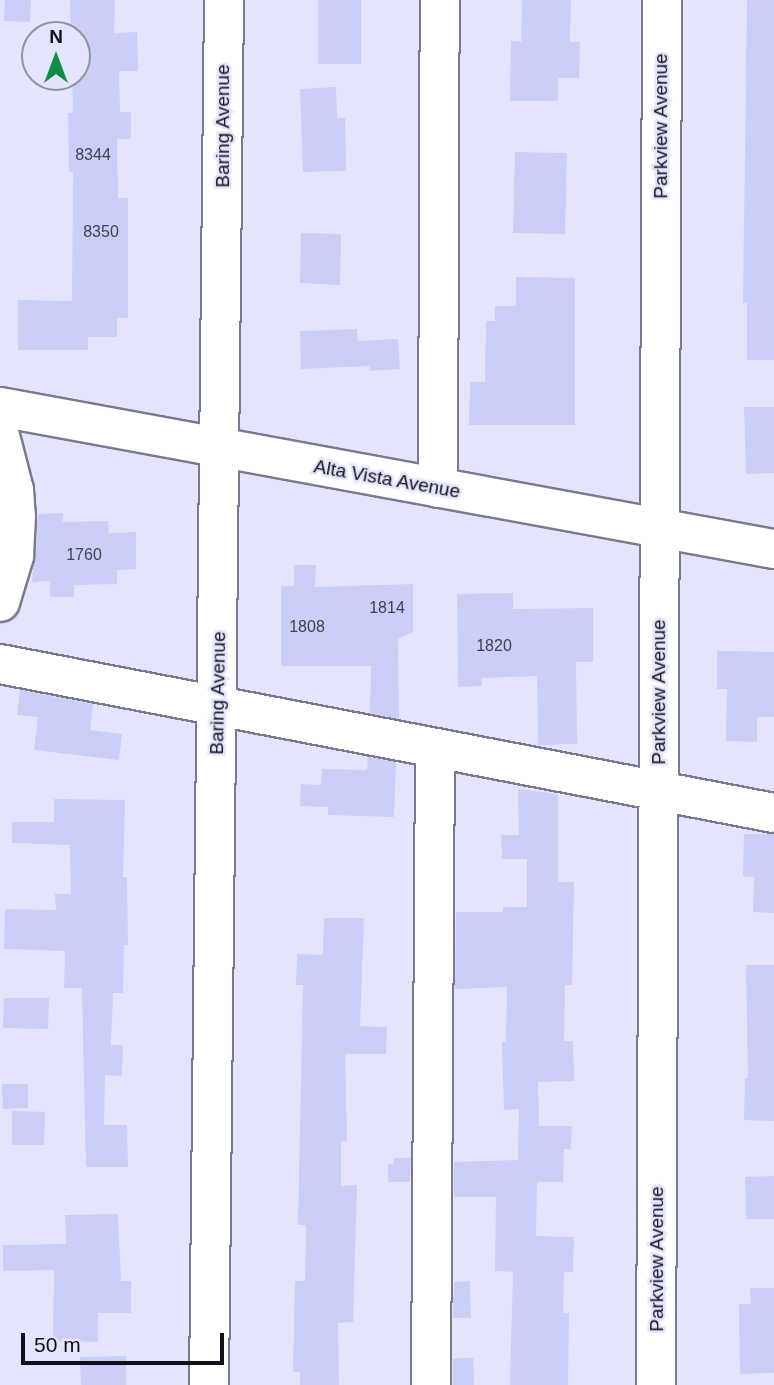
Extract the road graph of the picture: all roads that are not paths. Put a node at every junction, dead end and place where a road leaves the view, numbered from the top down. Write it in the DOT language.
graph roads {
  1 [pos="224,0"];
  2 [pos="440,0"];
  3 [pos="662,0"];
  4 [pos="0,407"];
  5 [pos="0,436"];
  6 [pos="222,449"];
  7 [pos="438,488"];
  8 [pos="660,528"];
  9 [pos="774,549"];
  10 [pos="0,602"];
  11 [pos="0,664"];
  12 [pos="218,706"];
  13 [pos="435,748"];
  14 [pos="659,792"];
  15 [pos="774,813"];
  16 [pos="209,1385"];
  17 [pos="430,1385"];
  18 [pos="656,1385"];
  1 -- 6 [label="street, Baring Avenue"];
  2 -- 7 [label="street"];
  3 -- 8 [label="street, Parkview Avenue"];
  4 -- 6 [label="street, Alta Vista Avenue"];
  5 -- 10 [label="street"];
  6 -- 7 [label="street, Alta Vista Avenue"];
  6 -- 12 [label="street, Baring Avenue"];
  7 -- 8 [label="street, Alta Vista Avenue"];
  8 -- 9 [label="street, Alta Vista Avenue"];
  8 -- 14 [label="street, Parkview Avenue"];
  11 -- 12 [label="street"];
  12 -- 13 [label="street"];
  12 -- 16 [label="street, Baring Avenue"];
  13 -- 14 [label="street"];
  13 -- 17 [label="street"];
  14 -- 15 [label="street"];
  14 -- 18 [label="street, Parkview Avenue"];
}
